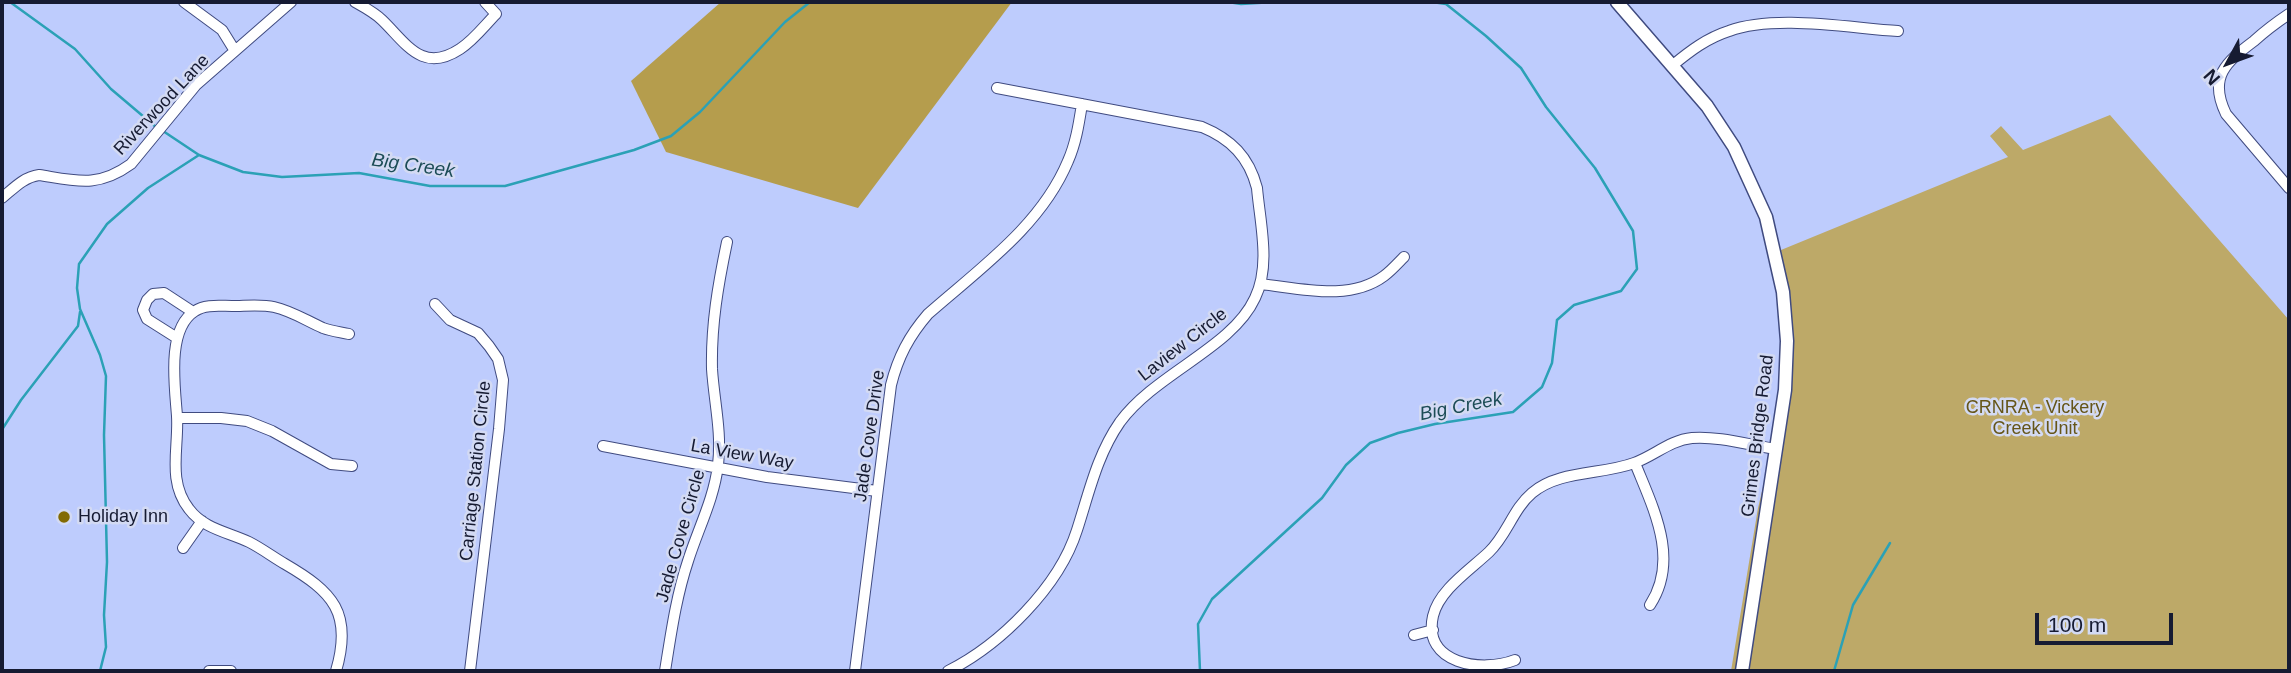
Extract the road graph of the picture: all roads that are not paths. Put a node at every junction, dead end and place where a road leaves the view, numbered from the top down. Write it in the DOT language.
graph roads {
  1 [pos="184,2"];
  2 [pos="291,2"];
  3 [pos="355,2"];
  4 [pos="485,2"];
  5 [pos="1617,2"];
  6 [pos="2289,14"];
  7 [pos="1898,31"];
  8 [pos="235,51"];
  9 [pos="1673,65"];
  10 [pos="997,88"];
  11 [pos="1083,104"];
  12 [pos="2289,188"];
  13 [pos="2,198"];
  14 [pos="727,242"];
  15 [pos="1404,257"];
  16 [pos="1260,284"];
  17 [pos="435,304"];
  18 [pos="192,312"];
  19 [pos="349,334"];
  20 [pos="177,338"];
  21 [pos="177,418"];
  22 [pos="603,446"];
  23 [pos="1776,449"];
  24 [pos="1635,463"];
  25 [pos="352,466"];
  26 [pos="718,468"];
  27 [pos="877,491"];
  28 [pos="202,522"];
  29 [pos="183,548"];
  30 [pos="1650,605"];
  31 [pos="1433,630"];
  32 [pos="1414,635"];
  33 [pos="1515,660"];
  34 [pos="209,671"];
  35 [pos="231,671"];
  36 [pos="336,671"];
  37 [pos="470,671"];
  38 [pos="664,671"];
  39 [pos="855,671"];
  40 [pos="947,671"];
  41 [pos="1742,671"];
  1 -- 8 [label="street"];
  2 -- 8 [label="street, Riverwood Lane"];
  3 -- 4 [label="street"];
  5 -- 9 [label="street, Grimes Bridge Road"];
  6 -- 12 [label="street"];
  7 -- 9 [label="street"];
  8 -- 13 [label="street, Riverwood Lane"];
  9 -- 23 [label="street, Grimes Bridge Road"];
  10 -- 11 [label="street, Laview Circle"];
  11 -- 16 [label="street, Laview Circle"];
  11 -- 27 [label="street, Jade Cove Drive"];
  14 -- 26 [label="street, Jade Cove Circle"];
  15 -- 16 [label="street"];
  16 -- 40 [label="street, Laview Circle"];
  17 -- 37 [label="street, Carriage Station Circle"];
  18 -- 19 [label="street"];
  18 -- 20 [label="street"];
  18 -- 20 [label="street"];
  20 -- 21 [label="street"];
  21 -- 25 [label="street"];
  21 -- 28 [label="street"];
  22 -- 26 [label="street, La View Way"];
  23 -- 24 [label="street"];
  23 -- 41 [label="street, Grimes Bridge Road"];
  24 -- 30 [label="street"];
  24 -- 31 [label="street"];
  26 -- 27 [label="street, La View Way"];
  26 -- 38 [label="street, Jade Cove Circle"];
  27 -- 39 [label="street, Jade Cove Drive"];
  28 -- 29 [label="street"];
  28 -- 36 [label="street"];
  31 -- 32 [label="street"];
  31 -- 33 [label="street"];
  34 -- 35 [label="street"];
}
